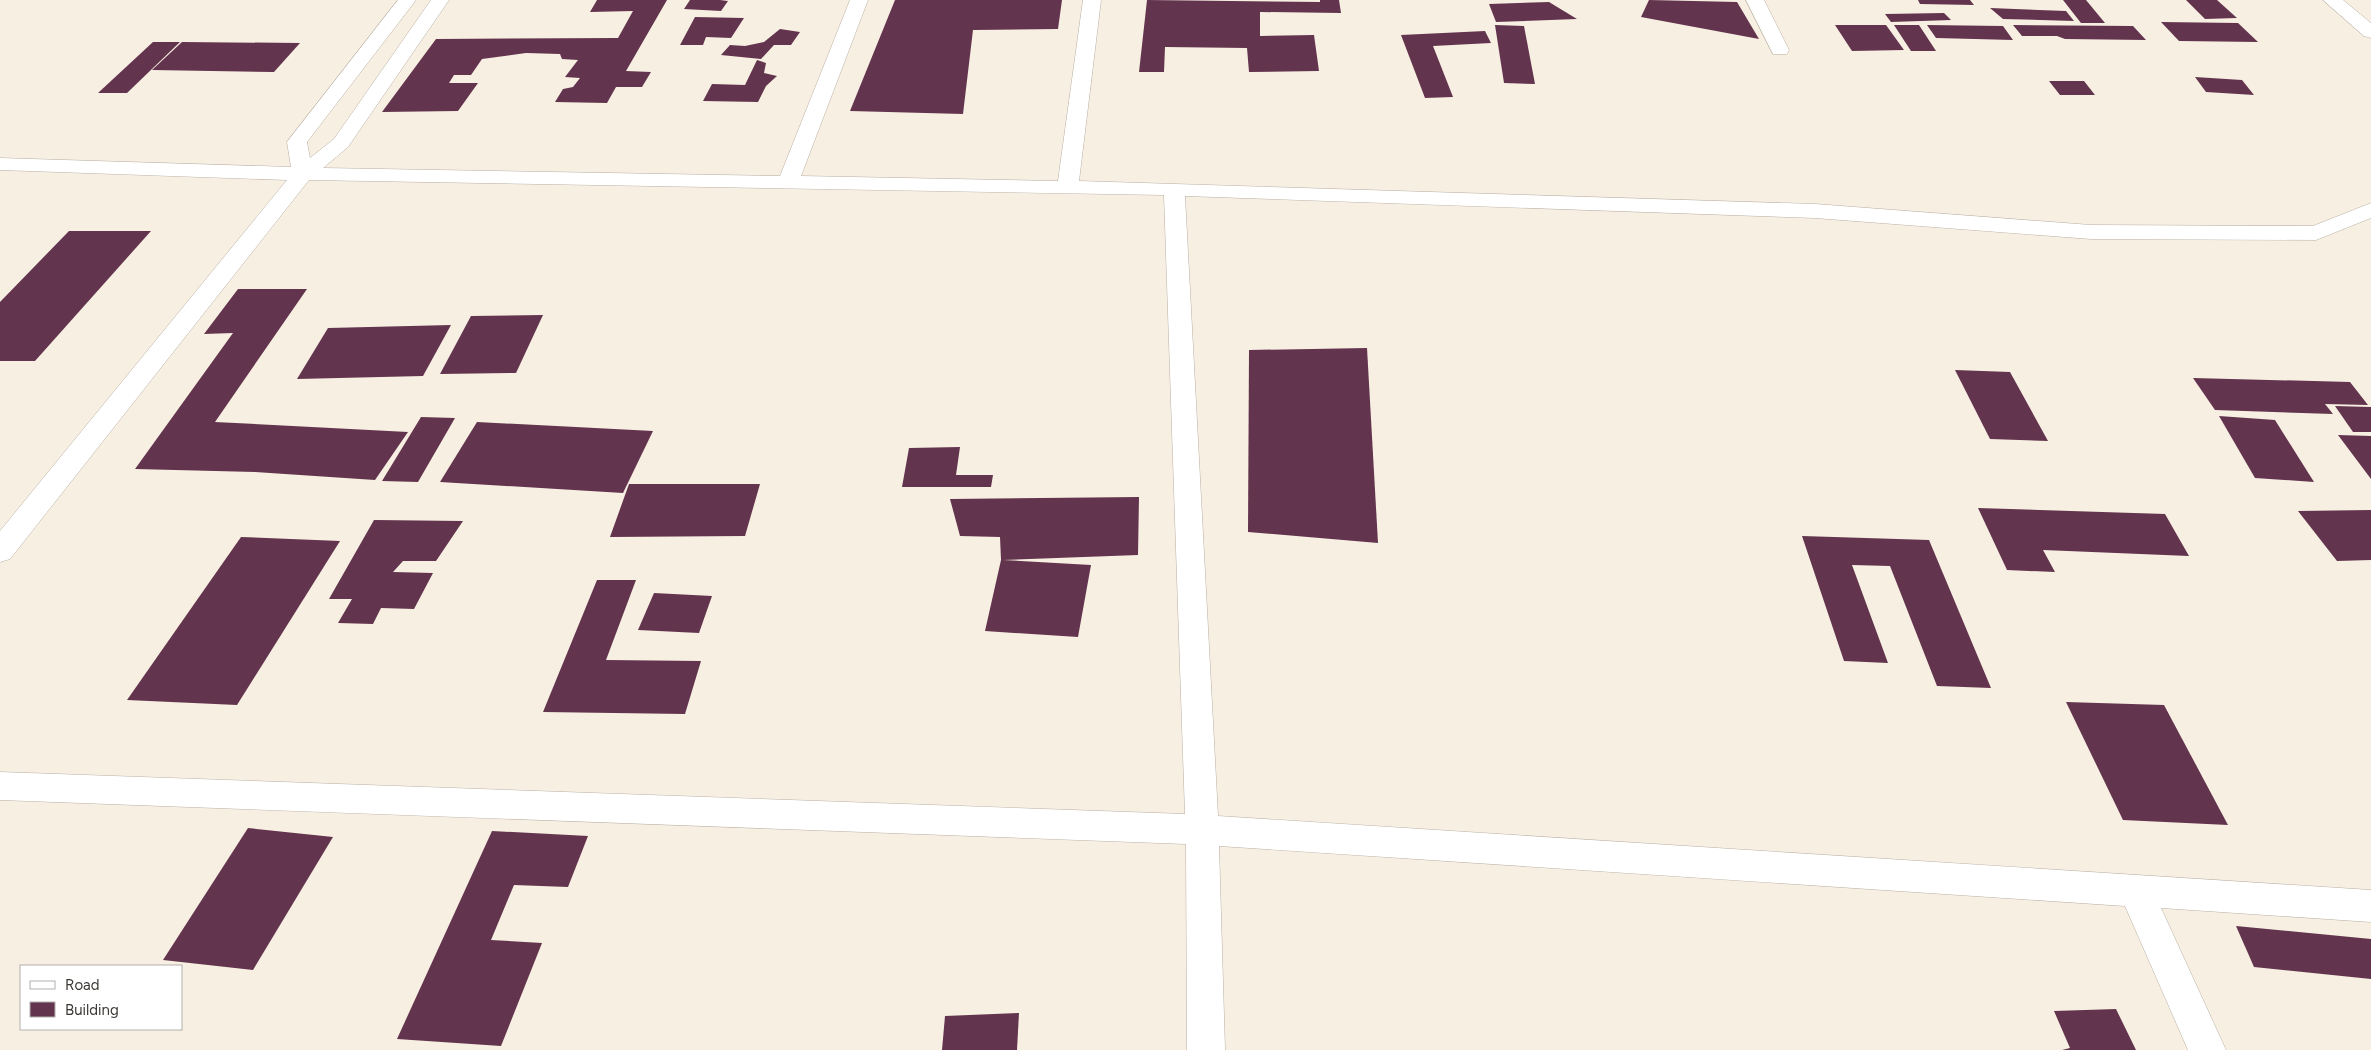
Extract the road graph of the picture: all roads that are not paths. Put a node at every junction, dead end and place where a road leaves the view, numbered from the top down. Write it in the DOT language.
graph roads {
  1 [pos="406,0"];
  2 [pos="440,0"];
  3 [pos="859,0"];
  4 [pos="1092,0"];
  5 [pos="1755,0"];
  6 [pos="2332,0"];
  7 [pos="2371,32"];
  8 [pos="1780,50"];
  9 [pos="0,164"];
  10 [pos="303,174"];
  11 [pos="788,182"];
  12 [pos="1068,188"];
  13 [pos="1174,189"];
  14 [pos="2371,210"];
  15 [pos="0,551"];
  16 [pos="0,786"];
  17 [pos="1202,830"];
  18 [pos="2135,891"];
  19 [pos="2371,906"];
  20 [pos="1206,1050"];
  21 [pos="2207,1050"];
  1 -- 10 [label="street"];
  2 -- 10 [label="street"];
  3 -- 11 [label="street"];
  4 -- 12 [label="street"];
  5 -- 8 [label="street"];
  6 -- 7 [label="street"];
  9 -- 10 [label="street"];
  10 -- 11 [label="street"];
  10 -- 15 [label="street"];
  11 -- 12 [label="street"];
  12 -- 13 [label="street"];
  13 -- 14 [label="street"];
  13 -- 17 [label="street"];
  16 -- 17 [label="street"];
  17 -- 18 [label="street"];
  17 -- 20 [label="street"];
  18 -- 19 [label="street"];
  18 -- 21 [label="street"];
}
